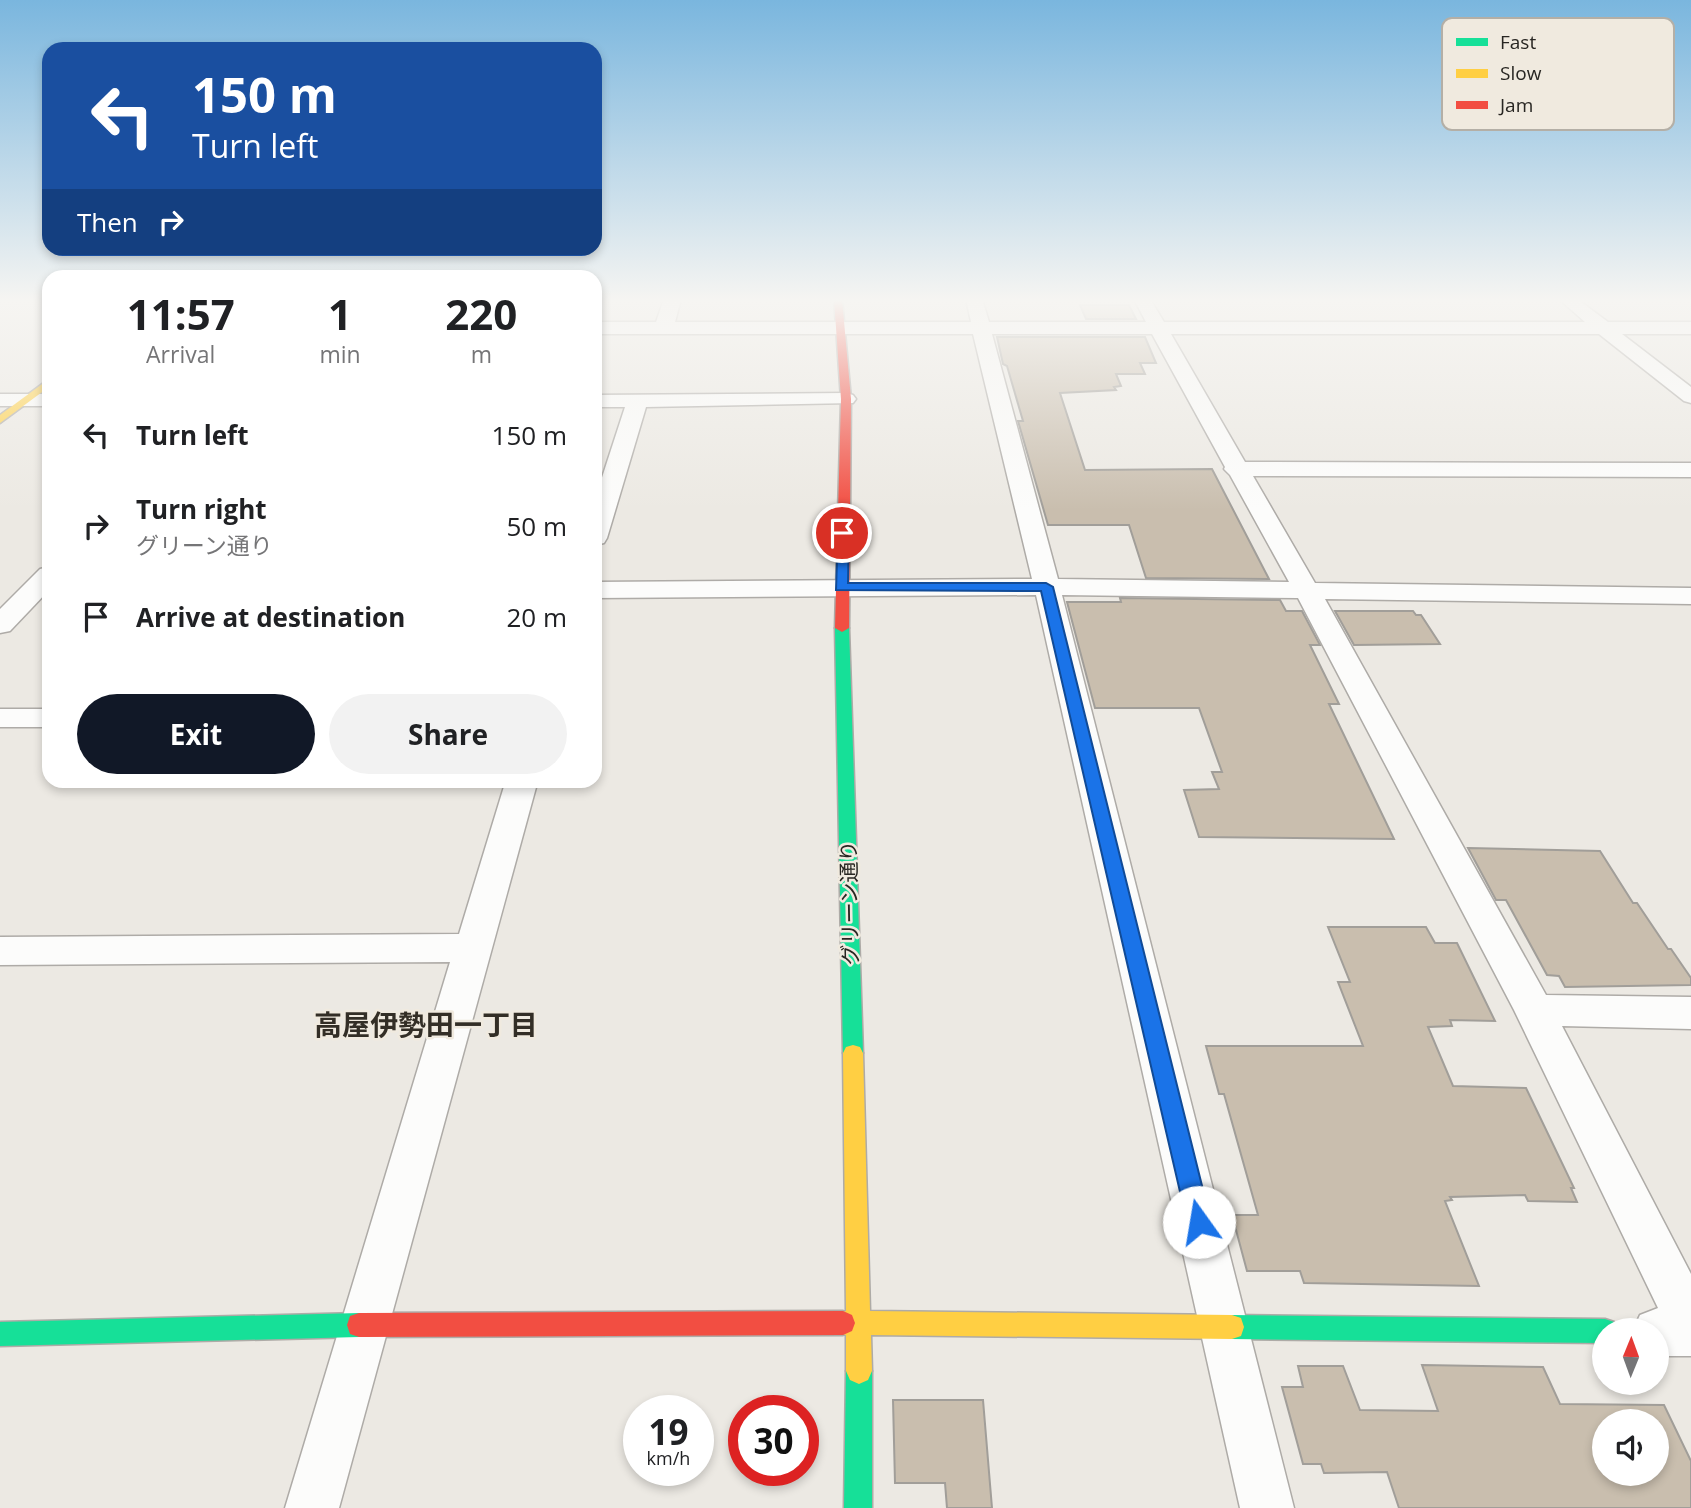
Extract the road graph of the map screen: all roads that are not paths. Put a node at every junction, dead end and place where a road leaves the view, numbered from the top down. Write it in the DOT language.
graph roads {
  1 [pos="843,369"];
  2 [pos="993,369"];
  3 [pos="1180,369"];
  4 [pos="1656,369"];
  5 [pos="42,388"];
  6 [pos="1691,397"];
  7 [pos="846,399"];
  8 [pos="0,400"];
  9 [pos="27,400"];
  10 [pos="42,400"];
  11 [pos="602,401"];
  12 [pos="637,401"];
  13 [pos="0,420"];
  14 [pos="1235,469"];
  15 [pos="1691,470"];
  16 [pos="602,492"];
  17 [pos="42,587"];
  18 [pos="841,587"];
  19 [pos="1046,587"];
  20 [pos="602,590"];
  21 [pos="1307,591"];
  22 [pos="1691,596"];
  23 [pos="0,625"];
  24 [pos="0,718"];
  25 [pos="42,718"];
  26 [pos="520,788"];
  27 [pos="473,947"];
  28 [pos="0,951"];
  29 [pos="1534,1010"];
  30 [pos="1691,1013"];
  31 [pos="859,1323"];
  32 [pos="1691,1324"];
  33 [pos="364,1325"];
  34 [pos="1224,1328"];
  35 [pos="1592,1331"];
  36 [pos="1670,1332"];
  37 [pos="1691,1332"];
  38 [pos="0,1334"];
  39 [pos="312,1508"];
  40 [pos="858,1508"];
  41 [pos="1266,1508"];
  1 -- 7 [label="street, グリーン通り"];
  2 -- 19 [label="street"];
  3 -- 14 [label="street"];
  4 -- 6 [label="street"];
  5 -- 9 [label="street"];
  7 -- 12 [label="street"];
  7 -- 18 [label="street, グリーン通り"];
  8 -- 9 [label="street"];
  9 -- 10 [label="street"];
  9 -- 13 [label="street"];
  11 -- 12 [label="street"];
  12 -- 16 [label="street"];
  14 -- 15 [label="street"];
  14 -- 21 [label="street"];
  17 -- 23 [label="street"];
  18 -- 19 [label="street"];
  18 -- 20 [label="street"];
  18 -- 31 [label="street, グリーン通り"];
  19 -- 21 [label="street"];
  19 -- 34 [label="street"];
  21 -- 22 [label="street"];
  21 -- 29 [label="street"];
  24 -- 25 [label="street"];
  26 -- 27 [label="street"];
  27 -- 28 [label="street"];
  27 -- 33 [label="street"];
  29 -- 30 [label="street"];
  29 -- 32 [label="street"];
  31 -- 33 [label="street"];
  31 -- 34 [label="street"];
  31 -- 40 [label="street, グリーン通り"];
  33 -- 38 [label="street"];
  33 -- 39 [label="street"];
  34 -- 35 [label="street"];
  34 -- 41 [label="street"];
  36 -- 37 [label="street"];
}
